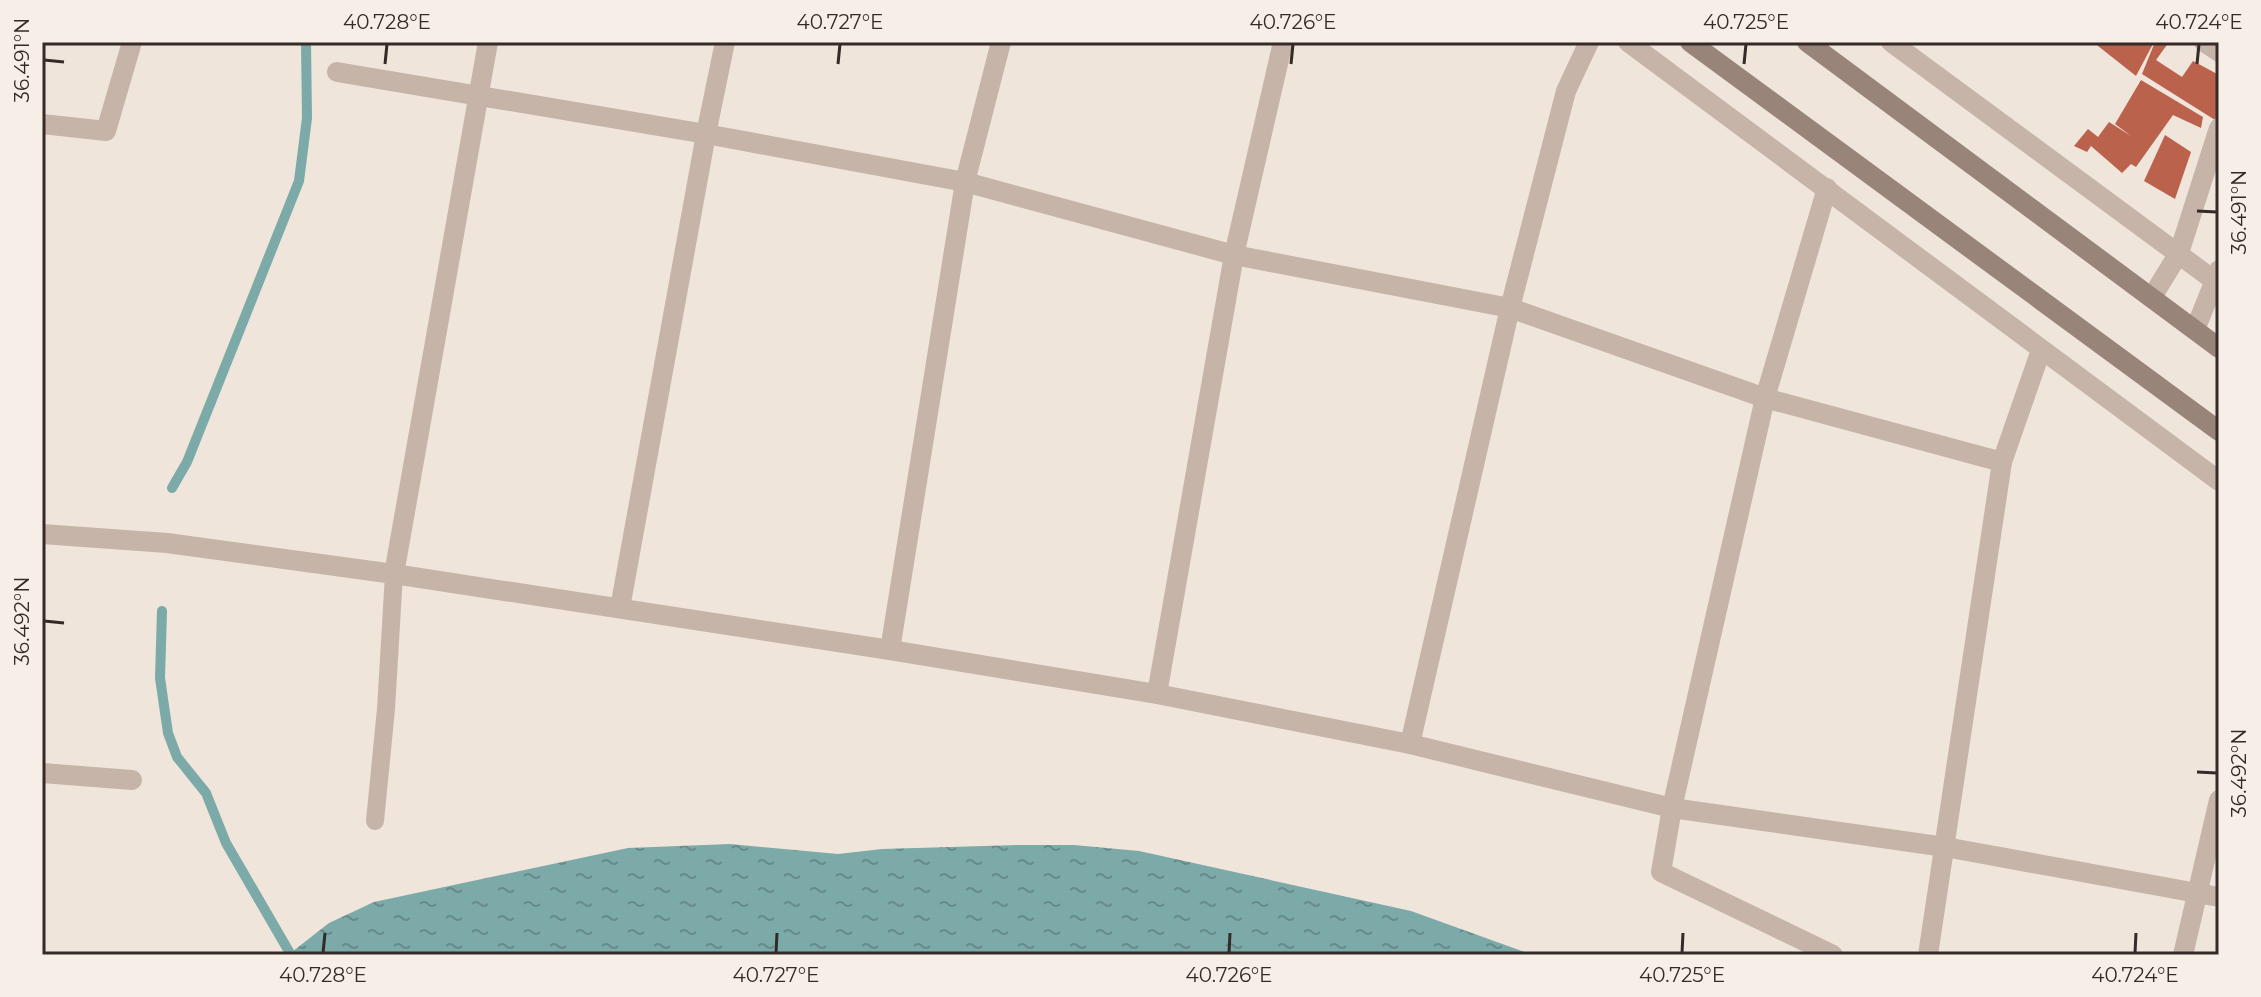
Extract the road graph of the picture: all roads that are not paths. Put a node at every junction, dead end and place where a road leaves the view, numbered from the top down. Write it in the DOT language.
graph roads {
  1 [pos="132,42"];
  2 [pos="488,42"];
  3 [pos="725,42"];
  4 [pos="1001,42"];
  5 [pos="1283,42"];
  6 [pos="1589,42"];
  7 [pos="1628,42"];
  8 [pos="1690,42"];
  9 [pos="1807,42"];
  10 [pos="1891,42"];
  11 [pos="2204,42"];
  12 [pos="2219,52"];
  13 [pos="337,72"];
  14 [pos="479,95"];
  15 [pos="42,124"];
  16 [pos="2219,128"];
  17 [pos="706,134"];
  18 [pos="965,182"];
  19 [pos="1827,188"];
  20 [pos="2179,253"];
  21 [pos="1234,255"];
  22 [pos="2218,278"];
  23 [pos="2152,297"];
  24 [pos="1510,308"];
  25 [pos="2195,330"];
  26 [pos="2219,348"];
  27 [pos="2041,350"];
  28 [pos="1765,398"];
  29 [pos="2219,431"];
  30 [pos="2002,462"];
  31 [pos="2219,481"];
  32 [pos="42,534"];
  33 [pos="394,574"];
  34 [pos="620,608"];
  35 [pos="890,650"];
  36 [pos="1157,694"];
  37 [pos="1410,744"];
  38 [pos="42,773"];
  39 [pos="132,780"];
  40 [pos="2219,800"];
  41 [pos="1672,808"];
  42 [pos="375,821"];
  43 [pos="1945,847"];
  44 [pos="2197,894"];
  45 [pos="2219,897"];
  46 [pos="1833,955"];
  47 [pos="1928,955"];
  48 [pos="2183,955"];
  1 -- 15 [label="street"];
  2 -- 14 [label="street"];
  3 -- 17 [label="street"];
  4 -- 18 [label="street"];
  5 -- 21 [label="street"];
  6 -- 24 [label="street"];
  7 -- 19 [label="street"];
  8 -- 29 [label="main road"];
  9 -- 23 [label="main road"];
  10 -- 20 [label="street"];
  11 -- 12 [label="street"];
  13 -- 14 [label="street"];
  14 -- 17 [label="street"];
  14 -- 33 [label="street"];
  16 -- 20 [label="street"];
  17 -- 18 [label="street"];
  17 -- 34 [label="street"];
  18 -- 21 [label="street"];
  18 -- 35 [label="street"];
  19 -- 27 [label="street"];
  19 -- 28 [label="street"];
  20 -- 22 [label="street"];
  20 -- 23 [label="street"];
  21 -- 24 [label="street"];
  21 -- 36 [label="street"];
  22 -- 25 [label="street"];
  23 -- 25 [label="main road"];
  24 -- 28 [label="street"];
  24 -- 37 [label="street"];
  25 -- 26 [label="main road"];
  27 -- 30 [label="street"];
  27 -- 31 [label="street"];
  28 -- 30 [label="street"];
  28 -- 41 [label="street"];
  30 -- 43 [label="street"];
  32 -- 33 [label="street"];
  33 -- 34 [label="street"];
  33 -- 42 [label="lane"];
  34 -- 35 [label="street"];
  35 -- 36 [label="street"];
  36 -- 37 [label="street"];
  37 -- 41 [label="street"];
  38 -- 39 [label="street"];
  40 -- 44 [label="street"];
  41 -- 43 [label="street"];
  41 -- 46 [label="street"];
  43 -- 44 [label="street"];
  43 -- 47 [label="street"];
  44 -- 45 [label="street"];
  44 -- 48 [label="street"];
}
